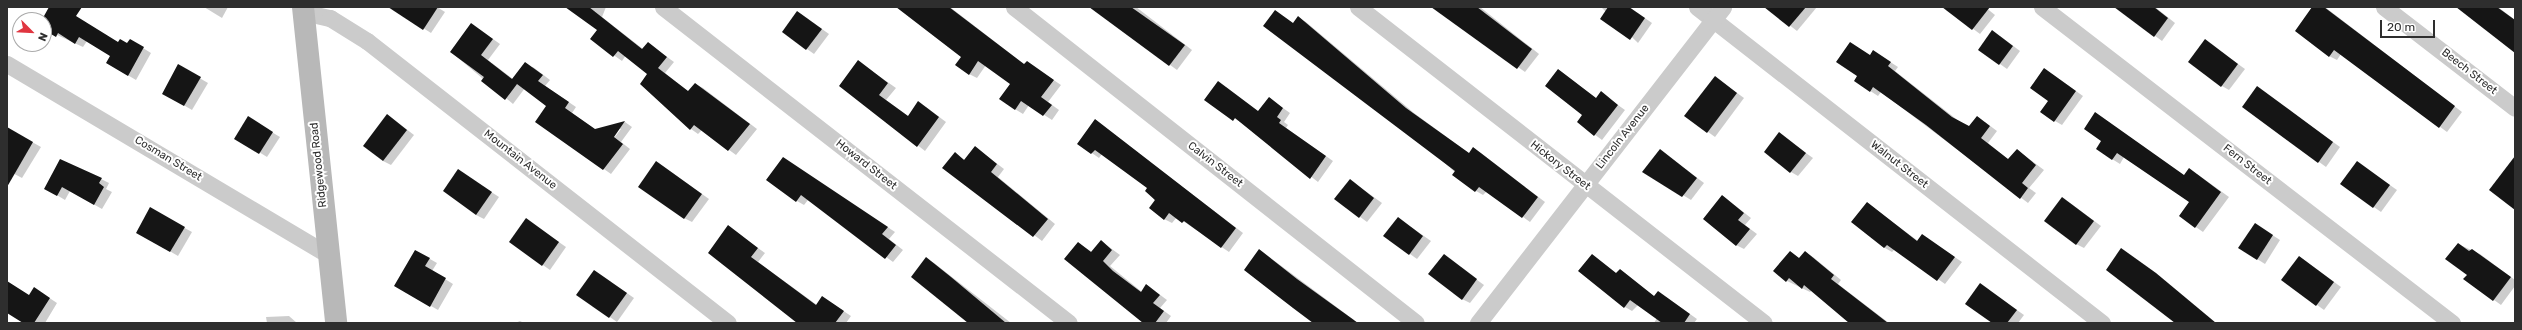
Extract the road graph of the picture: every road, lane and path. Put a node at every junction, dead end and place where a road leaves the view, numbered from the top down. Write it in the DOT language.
graph roads {
  1 [pos="663,7"];
  2 [pos="1014,7"];
  3 [pos="1358,7"];
  4 [pos="1697,7"];
  5 [pos="2042,7"];
  6 [pos="2384,7"];
  7 [pos="303,10"];
  8 [pos="1718,14"];
  9 [pos="7,64"];
  10 [pos="2515,108"];
  11 [pos="1585,185"];
  12 [pos="329,256"];
  13 [pos="336,323"];
  14 [pos="728,323"];
  15 [pos="1069,323"];
  16 [pos="1416,323"];
  17 [pos="1478,323"];
  18 [pos="1764,323"];
  19 [pos="2102,323"];
  20 [pos="2452,323"];
  1 -- 15 [label="street, Howard Street"];
  2 -- 16 [label="street, Calvin Street"];
  3 -- 11 [label="street, Hickory Street"];
  4 -- 8 [label="street, Walnut Street"];
  5 -- 20 [label="street, Fern Street"];
  6 -- 10 [label="street, Beech Street"];
  7 -- 12 [label="main road, Ridgewood Road"];
  7 -- 14 [label="street, Mountain Avenue"];
  8 -- 11 [label="street, Lincoln Avenue"];
  8 -- 19 [label="street, Walnut Street"];
  9 -- 12 [label="street, Cosman Street"];
  11 -- 17 [label="street, Lincoln Avenue"];
  11 -- 18 [label="street, Hickory Street"];
  12 -- 13 [label="main road, Ridgewood Road"];
}
